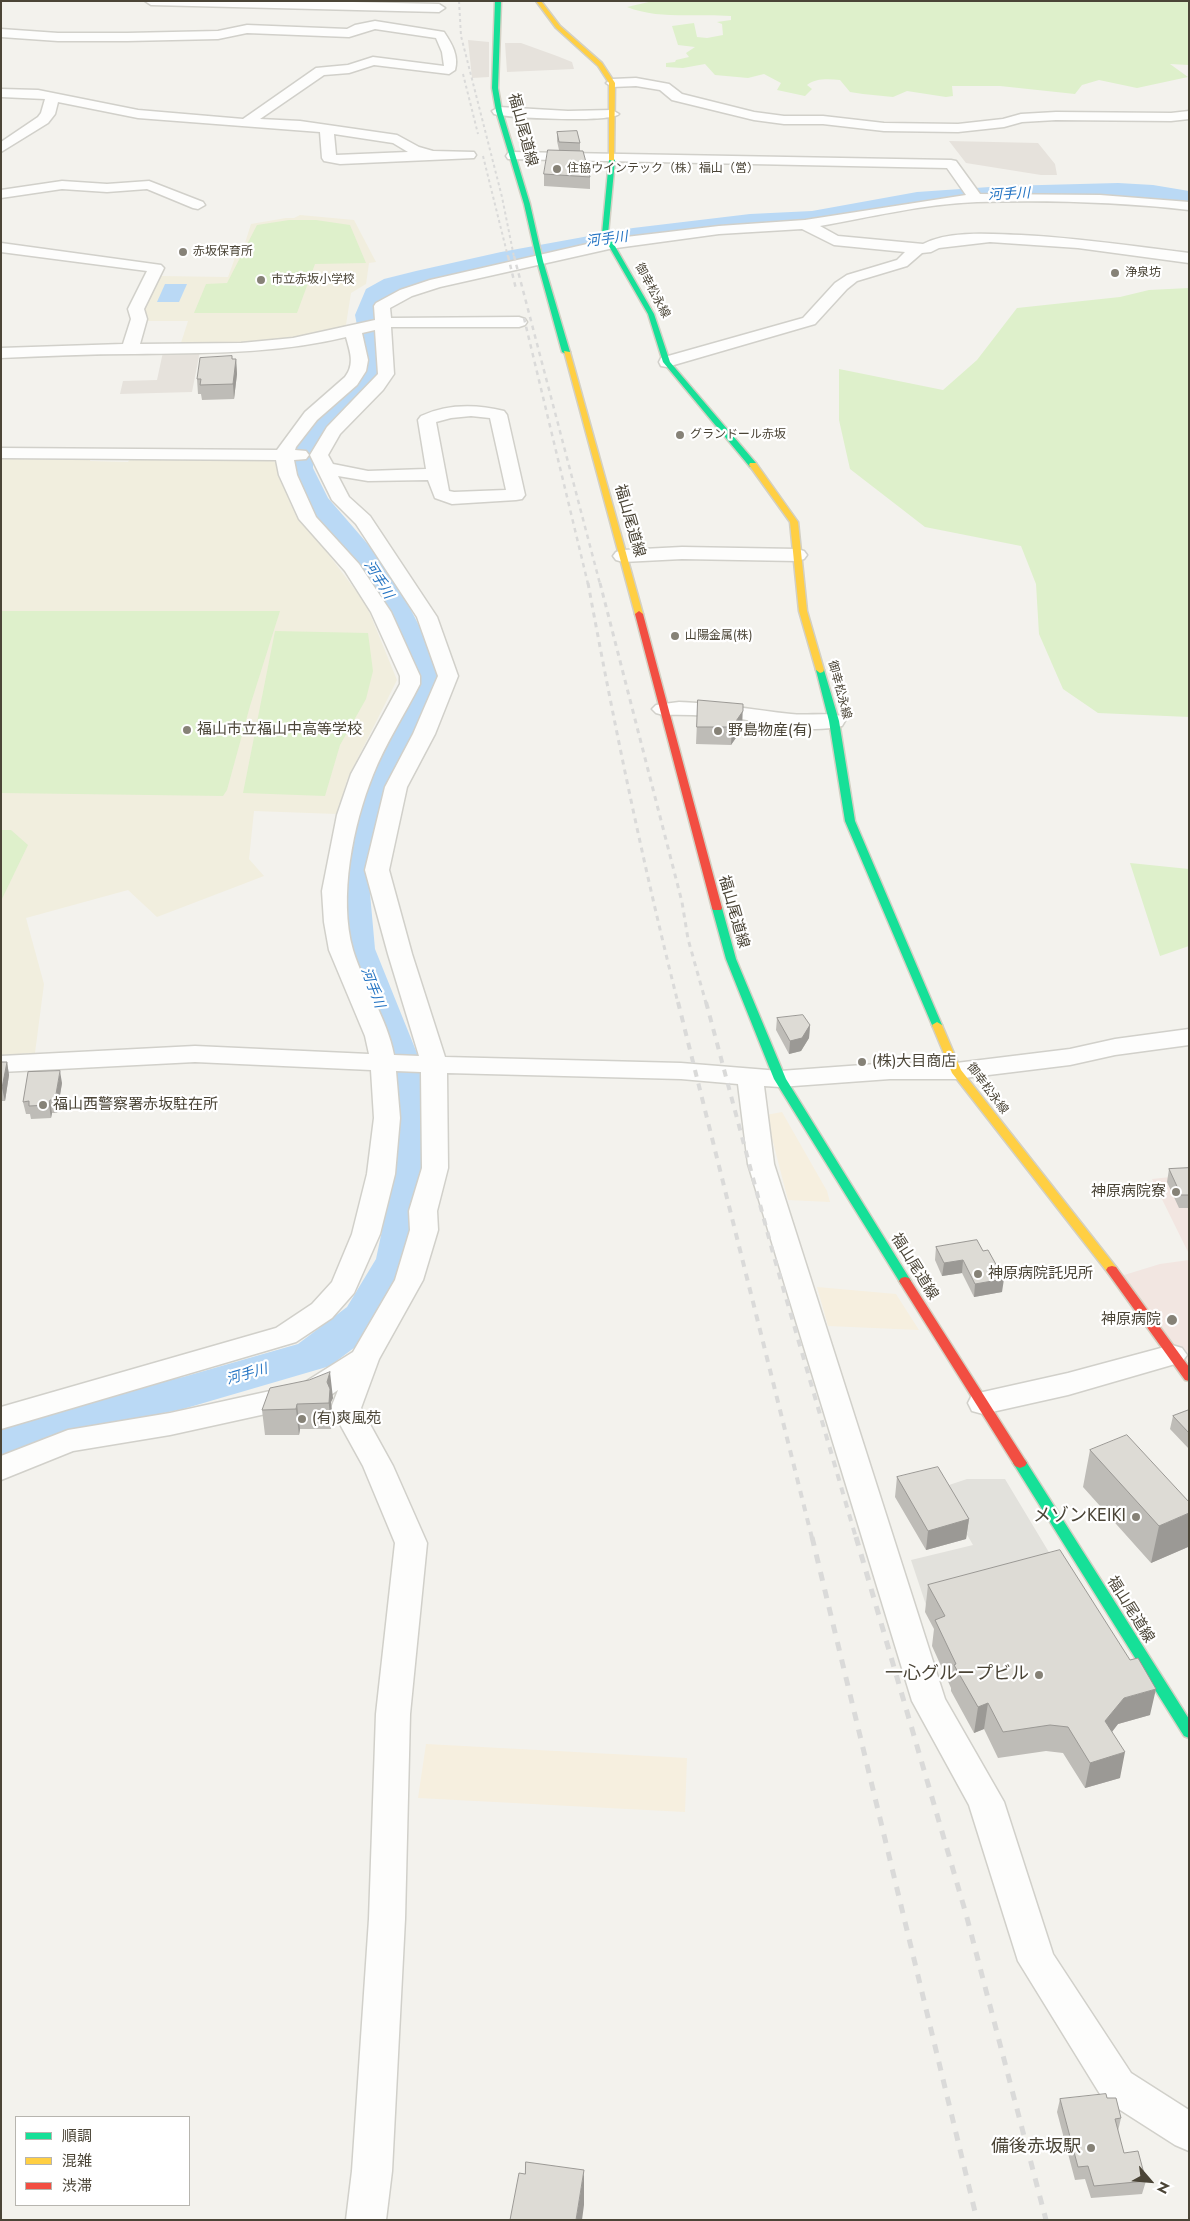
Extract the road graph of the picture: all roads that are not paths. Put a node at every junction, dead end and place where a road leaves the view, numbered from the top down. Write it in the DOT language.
graph roads {
  1 [pos="151,1"];
  2 [pos="498,1"];
  3 [pos="538,1"];
  4 [pos="440,8"];
  5 [pos="1,33"];
  6 [pos="612,83"];
  7 [pos="1,93"];
  8 [pos="54,99"];
  9 [pos="499,111"];
  10 [pos="612,114"];
  11 [pos="1189,114"];
  12 [pos="1109,115"];
  13 [pos="247,122"];
  14 [pos="930,128"];
  15 [pos="327,129"];
  16 [pos="1189,130"];
  17 [pos="1,148"];
  18 [pos="432,155"];
  19 [pos="469,155"];
  20 [pos="513,156"];
  21 [pos="612,158"];
  22 [pos="952,164"];
  23 [pos="1,194"];
  24 [pos="974,195"];
  25 [pos="198,205"];
  26 [pos="1189,206"];
  27 [pos="805,224"];
  28 [pos="608,240"];
  29 [pos="1,247"];
  30 [pos="919,248"];
  31 [pos="539,256"];
  32 [pos="1189,258"];
  33 [pos="519,322"];
  34 [pos="381,323"];
  35 [pos="356,331"];
  36 [pos="130,348"];
  37 [pos="1,353"];
  38 [pos="667,362"];
  39 [pos="1,453"];
  40 [pos="286,456"];
  41 [pos="321,460"];
  42 [pos="436,474"];
  43 [pos="797,555"];
  44 [pos="623,556"];
  45 [pos="664,709"];
  46 [pos="834,721"];
  47 [pos="1189,1037"];
  48 [pos="387,1063"];
  49 [pos="1,1064"];
  50 [pos="430,1064"];
  51 [pos="956,1072"];
  52 [pos="765,1078"];
  53 [pos="364,1360"];
  54 [pos="1180,1366"];
  55 [pos="983,1404"];
  56 [pos="1,1418"];
  57 [pos="1,1469"];
  58 [pos="1189,1732"];
  59 [pos="1189,2132"];
  60 [pos="366,2220"];
  1 -- 4 [label="street"];
  2 -- 9 [label="main road, 福山尾道線"];
  3 -- 6 [label="main road"];
  5 -- 13 [label="street"];
  6 -- 10 [label="main road"];
  6 -- 14 [label="street"];
  7 -- 8 [label="street"];
  8 -- 13 [label="street"];
  8 -- 17 [label="street"];
  9 -- 10 [label="street"];
  9 -- 20 [label="main road, 福山尾道線"];
  10 -- 21 [label="main road"];
  11 -- 12 [label="street"];
  12 -- 14 [label="street"];
  12 -- 16 [label="street"];
  13 -- 15 [label="street"];
  14 -- 22 [label="street"];
  15 -- 18 [label="street"];
  15 -- 18 [label="street"];
  18 -- 19 [label="street"];
  20 -- 21 [label="street"];
  20 -- 31 [label="main road, 福山尾道線"];
  21 -- 22 [label="street"];
  21 -- 28 [label="main road"];
  22 -- 24 [label="street"];
  23 -- 25 [label="street"];
  24 -- 26 [label="street"];
  24 -- 27 [label="street"];
  27 -- 28 [label="street"];
  27 -- 30 [label="street"];
  28 -- 31 [label="street"];
  28 -- 38 [label="main road, 御幸松永線"];
  29 -- 36 [label="street"];
  30 -- 32 [label="street"];
  30 -- 38 [label="street"];
  31 -- 34 [label="street"];
  31 -- 44 [label="main road, 福山尾道線"];
  33 -- 34 [label="street"];
  34 -- 35 [label="street"];
  34 -- 41 [label="street"];
  35 -- 36 [label="street"];
  35 -- 40 [label="street"];
  36 -- 37 [label="street"];
  38 -- 43 [label="main road, 御幸松永線"];
  39 -- 40 [label="street"];
  40 -- 41 [label="street"];
  40 -- 48 [label="street"];
  41 -- 42 [label="street"];
  41 -- 50 [label="street"];
  42 -- 42 [label="street"];
  43 -- 44 [label="street"];
  43 -- 46 [label="main road, 御幸松永線"];
  44 -- 45 [label="main road, 福山尾道線"];
  45 -- 46 [label="street"];
  45 -- 52 [label="main road, 福山尾道線"];
  46 -- 51 [label="main road, 御幸松永線"];
  47 -- 51 [label="street"];
  48 -- 49 [label="street"];
  48 -- 50 [label="street"];
  48 -- 56 [label="street"];
  50 -- 52 [label="street"];
  50 -- 53 [label="street"];
  51 -- 52 [label="street"];
  51 -- 54 [label="main road, 御幸松永線"];
  52 -- 55 [label="main road, 福山尾道線"];
  52 -- 59 [label="street"];
  53 -- 57 [label="street"];
  53 -- 60 [label="street"];
  54 -- 55 [label="street"];
  55 -- 58 [label="main road, 福山尾道線"];
}
